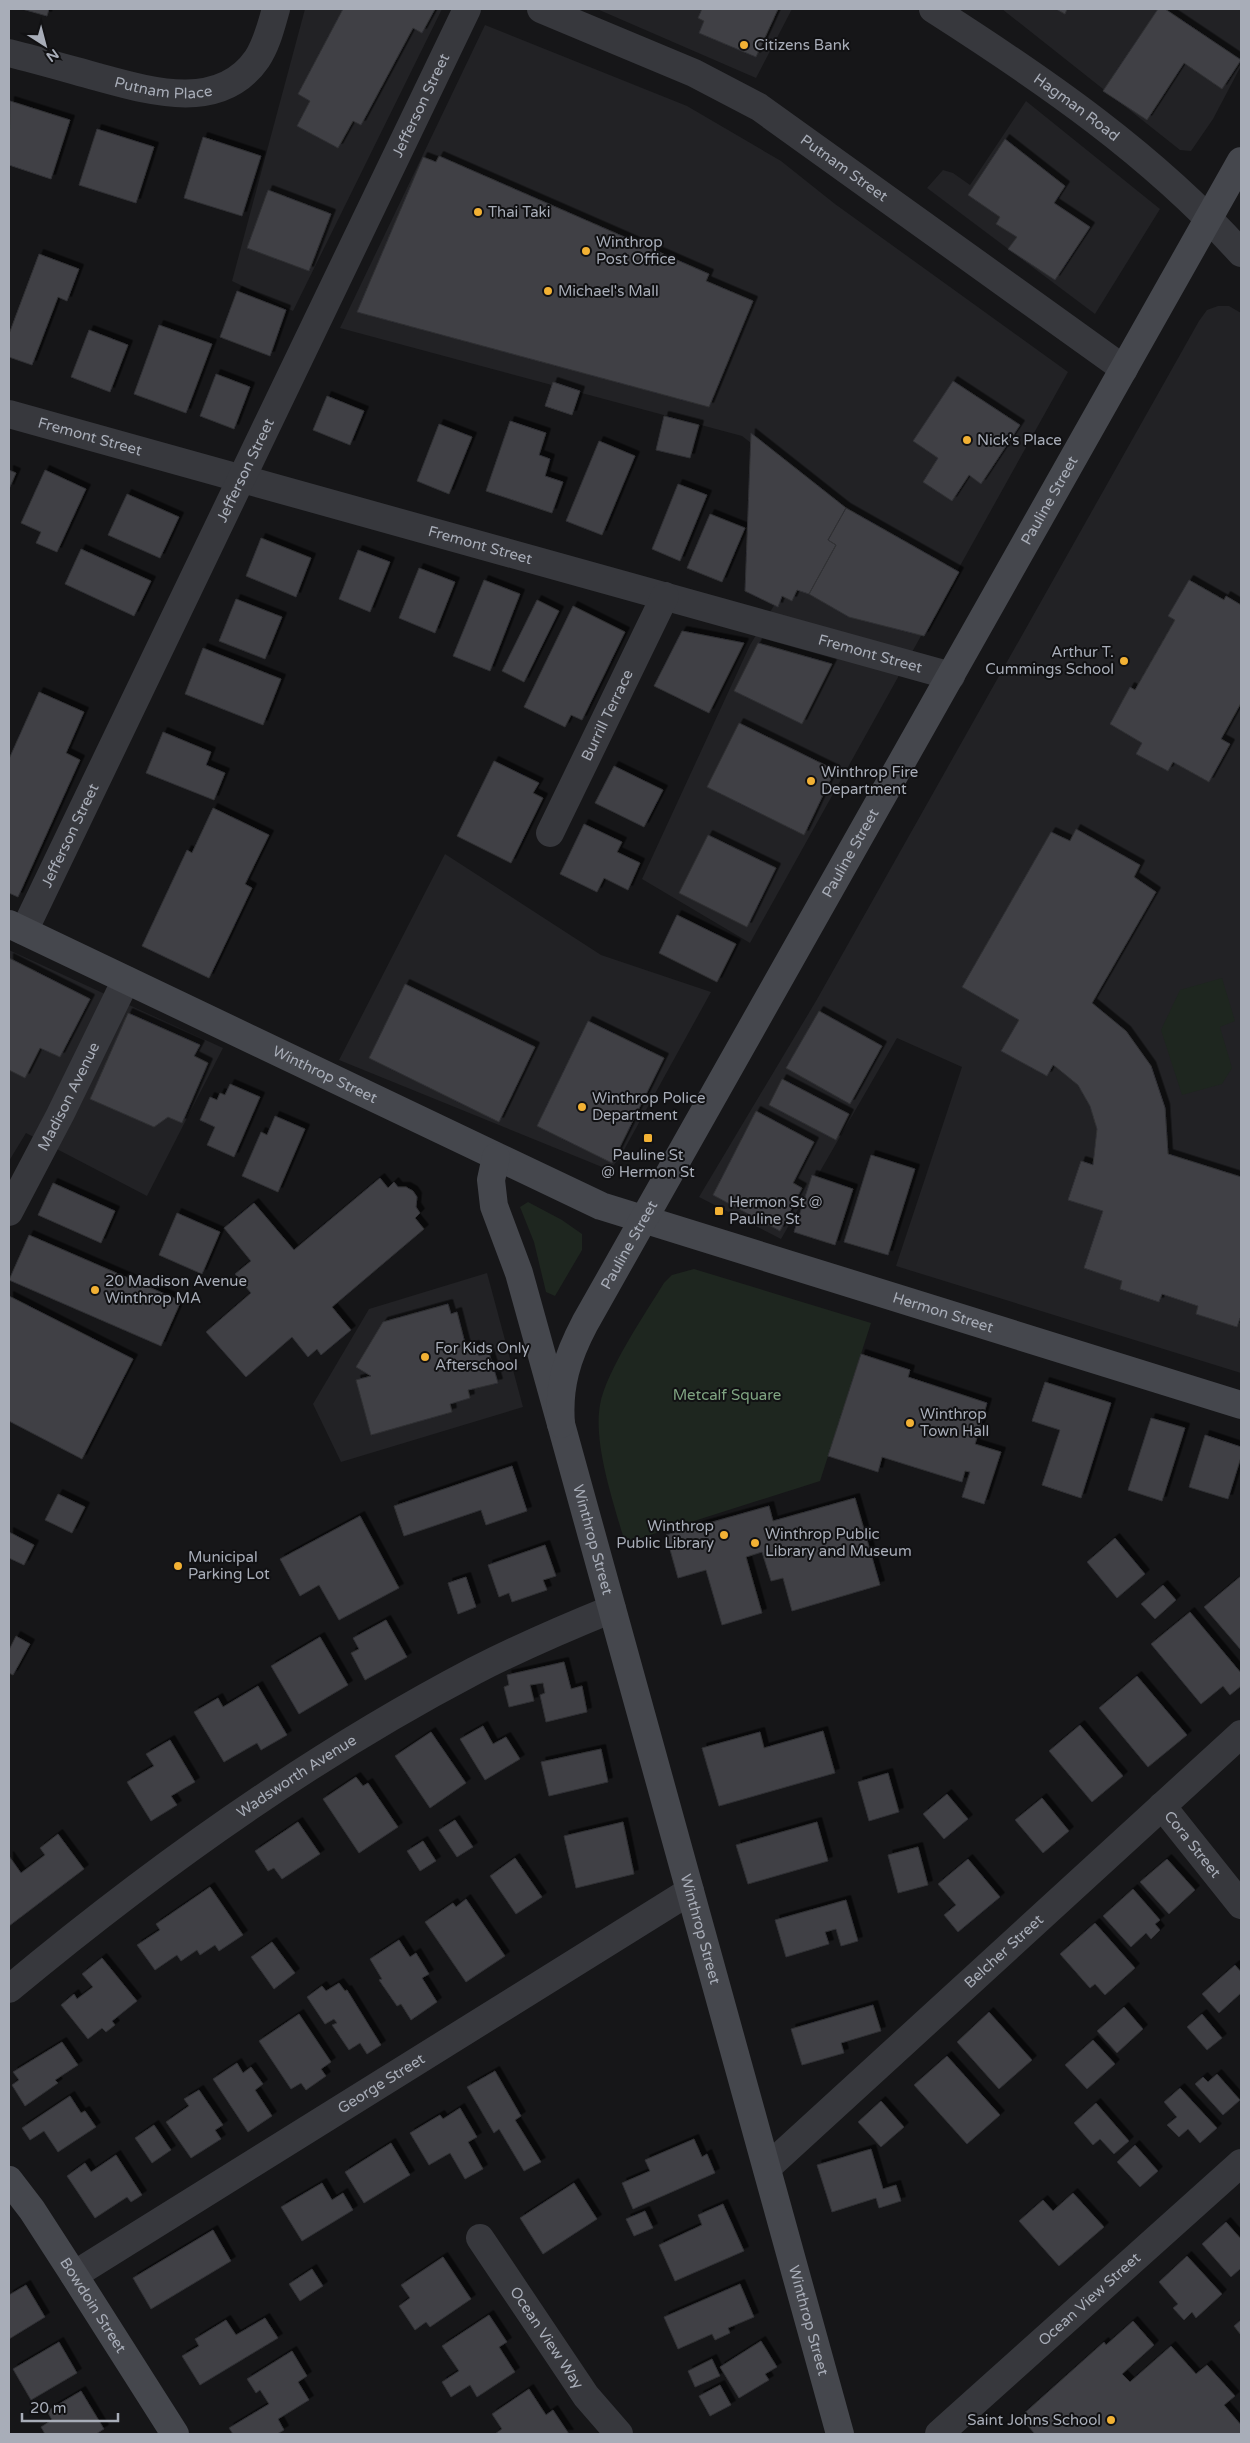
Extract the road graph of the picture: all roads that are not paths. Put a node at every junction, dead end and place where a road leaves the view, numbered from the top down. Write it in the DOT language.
graph roads {
  1 [pos="276,9"];
  2 [pos="467,9"];
  3 [pos="541,9"];
  4 [pos="933,9"];
  5 [pos="9,53"];
  6 [pos="1241,161"];
  7 [pos="1209,219"];
  8 [pos="1241,254"];
  9 [pos="1124,370"];
  10 [pos="9,414"];
  11 [pos="240,478"];
  12 [pos="665,596"];
  13 [pos="951,676"];
  14 [pos="550,833"];
  15 [pos="16,928"];
  16 [pos="126,980"];
  17 [pos="496,1157"];
  18 [pos="9,1212"];
  19 [pos="643,1220"];
  20 [pos="1241,1405"];
  21 [pos="561,1424"];
  22 [pos="612,1609"];
  23 [pos="1241,1734"];
  24 [pos="1162,1806"];
  25 [pos="690,1891"];
  26 [pos="1241,1905"];
  27 [pos="9,1989"];
  28 [pos="1241,2163"];
  29 [pos="767,2168"];
  30 [pos="9,2180"];
  31 [pos="480,2238"];
  32 [pos="74,2275"];
  33 [pos="175,2434"];
  34 [pos="619,2434"];
  35 [pos="840,2434"];
  36 [pos="939,2434"];
  1 -- 5 [label="street, Putnam Place"];
  2 -- 11 [label="street, Jefferson Street"];
  3 -- 9 [label="street, Putnam Street"];
  4 -- 7 [label="street, Hagman Road"];
  6 -- 7 [label="main road, Pauline Street"];
  7 -- 8 [label="street, Hagman Road"];
  7 -- 9 [label="main road, Pauline Street"];
  9 -- 13 [label="main road, Pauline Street"];
  10 -- 11 [label="street, Fremont Street"];
  11 -- 12 [label="street, Fremont Street"];
  11 -- 15 [label="street, Jefferson Street"];
  12 -- 13 [label="street, Fremont Street"];
  12 -- 14 [label="street, Burrill Terrace"];
  13 -- 19 [label="main road, Pauline Street"];
  15 -- 16 [label="main road, Winthrop Street"];
  16 -- 17 [label="main road, Winthrop Street"];
  16 -- 18 [label="street, Madison Avenue"];
  17 -- 19 [label="main road, Winthrop Street"];
  17 -- 21 [label="main road"];
  19 -- 20 [label="main road, Hermon Street"];
  19 -- 21 [label="main road, Pauline Street"];
  21 -- 22 [label="main road, Winthrop Street"];
  22 -- 25 [label="main road, Winthrop Street"];
  22 -- 27 [label="street, Wadsworth Avenue"];
  23 -- 24 [label="street, Belcher Street"];
  24 -- 26 [label="street, Cora Street"];
  24 -- 29 [label="street, Belcher Street"];
  25 -- 29 [label="main road, Winthrop Street"];
  25 -- 32 [label="street, George Street"];
  28 -- 36 [label="street, Ocean View Street"];
  29 -- 35 [label="main road, Winthrop Street"];
  30 -- 32 [label="main road, Bowdoin Street"];
  31 -- 34 [label="street, Ocean View Way"];
  32 -- 33 [label="main road, Bowdoin Street"];
}
